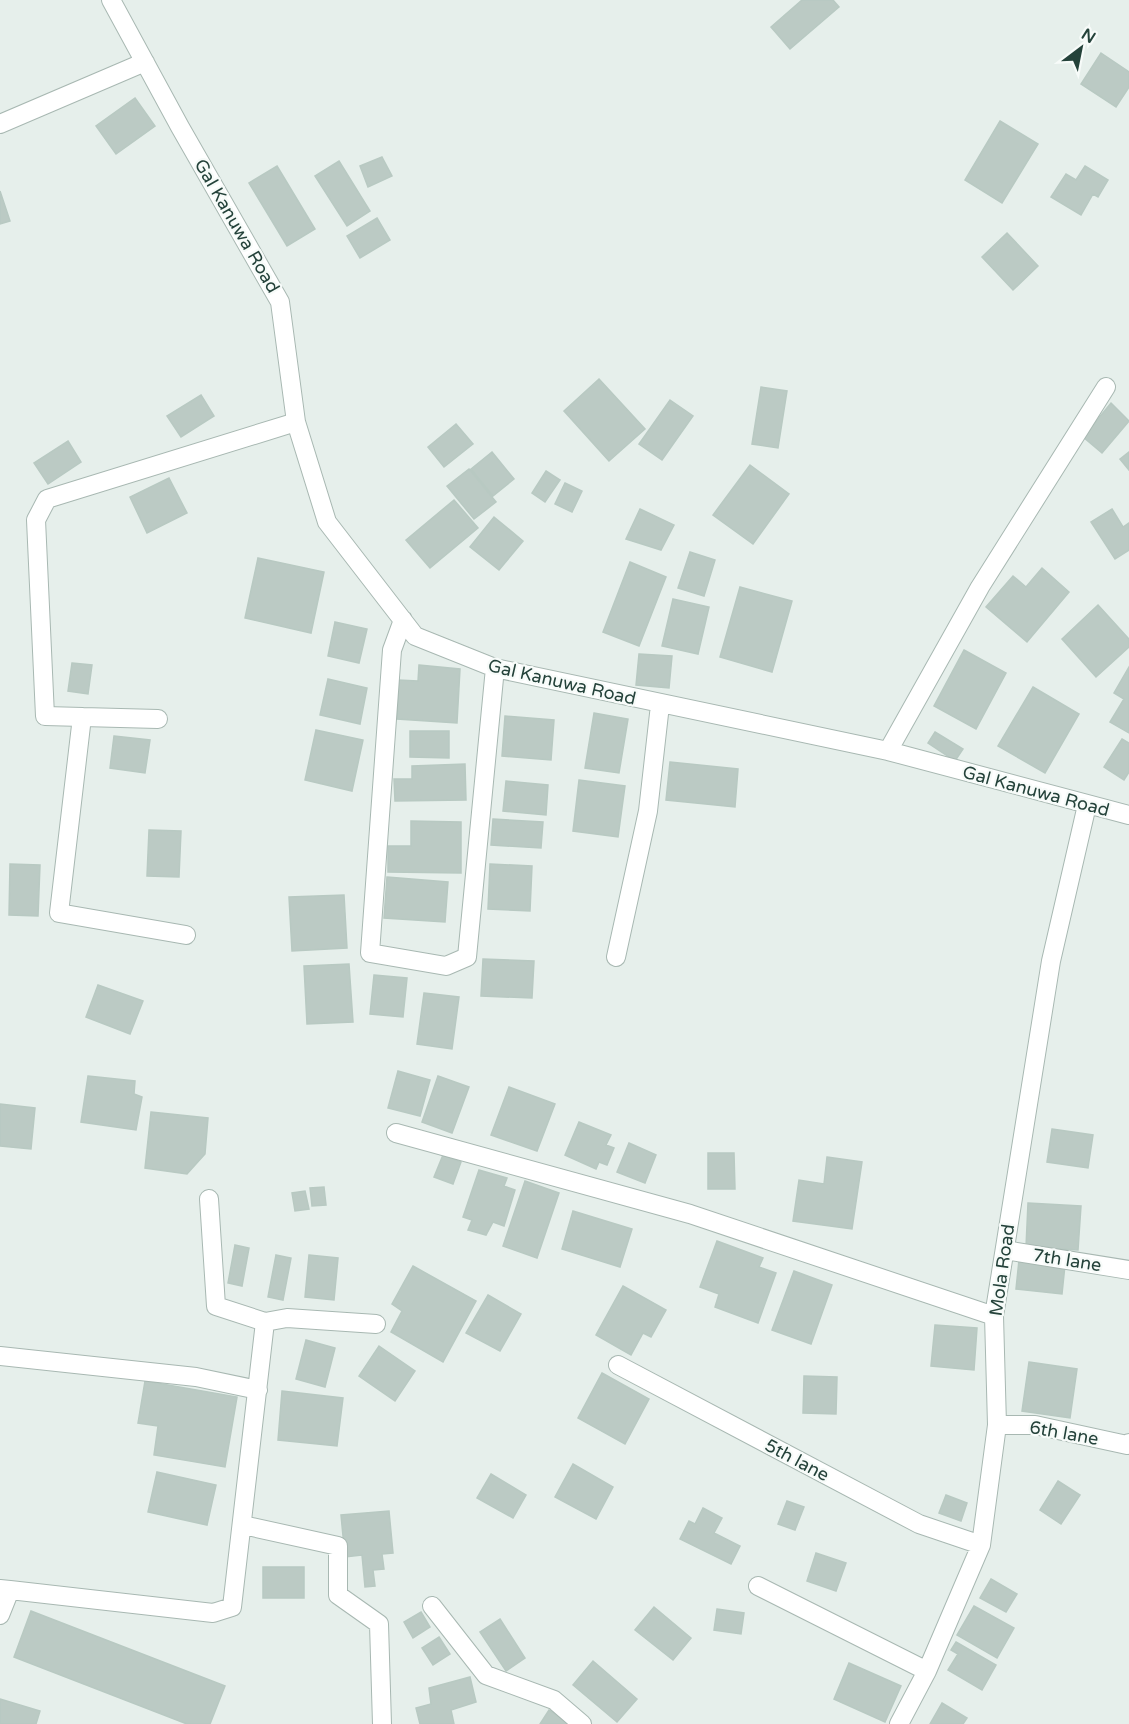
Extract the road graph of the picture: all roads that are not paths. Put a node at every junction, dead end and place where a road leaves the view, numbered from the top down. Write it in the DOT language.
graph roads {
  1 [pos="111,0"];
  2 [pos="145,62"];
  3 [pos="0,124"];
  4 [pos="1106,387"];
  5 [pos="296,422"];
  6 [pos="403,620"];
  7 [pos="495,668"];
  8 [pos="660,705"];
  9 [pos="82,717"];
  10 [pos="158,719"];
  11 [pos="888,751"];
  12 [pos="1087,805"];
  13 [pos="1129,815"];
  14 [pos="186,935"];
  15 [pos="615,957"];
  16 [pos="396,1132"];
  17 [pos="209,1199"];
  18 [pos="1005,1250"];
  19 [pos="1129,1270"];
  20 [pos="994,1316"];
  21 [pos="265,1322"];
  22 [pos="376,1324"];
  23 [pos="0,1356"];
  24 [pos="618,1365"];
  25 [pos="258,1390"];
  26 [pos="997,1425"];
  27 [pos="1129,1443"];
  28 [pos="243,1525"];
  29 [pos="981,1545"];
  30 [pos="758,1586"];
  31 [pos="5,1590"];
  32 [pos="432,1606"];
  33 [pos="0,1615"];
  34 [pos="927,1671"];
  35 [pos="382,1724"];
  36 [pos="582,1724"];
  37 [pos="899,1724"];
  1 -- 2 [label="street, Gal Kanuwa Road"];
  2 -- 3 [label="street"];
  2 -- 5 [label="street, Gal Kanuwa Road"];
  4 -- 11 [label="street"];
  5 -- 6 [label="street, Gal Kanuwa Road"];
  5 -- 9 [label="street"];
  6 -- 7 [label="street, Gal Kanuwa Road"];
  6 -- 7 [label="street"];
  7 -- 8 [label="street, Gal Kanuwa Road"];
  8 -- 11 [label="street, Gal Kanuwa Road"];
  8 -- 15 [label="street"];
  9 -- 10 [label="street"];
  9 -- 14 [label="street"];
  11 -- 12 [label="street, Gal Kanuwa Road"];
  12 -- 13 [label="street, Gal Kanuwa Road"];
  12 -- 18 [label="street, Mola Road"];
  16 -- 20 [label="street"];
  17 -- 21 [label="street"];
  18 -- 19 [label="street, 7th lane"];
  18 -- 20 [label="street, Mola Road"];
  20 -- 26 [label="street, Mola Road"];
  21 -- 22 [label="street"];
  21 -- 25 [label="street"];
  23 -- 25 [label="street"];
  24 -- 29 [label="street, 5th lane"];
  25 -- 28 [label="street"];
  26 -- 27 [label="street, 6th lane"];
  26 -- 29 [label="street, Mola Road"];
  28 -- 31 [label="street"];
  28 -- 35 [label="street"];
  29 -- 34 [label="street, Mola Road"];
  30 -- 34 [label="street"];
  31 -- 33 [label="street"];
  32 -- 36 [label="street"];
  34 -- 37 [label="street, Mola Road"];
}
